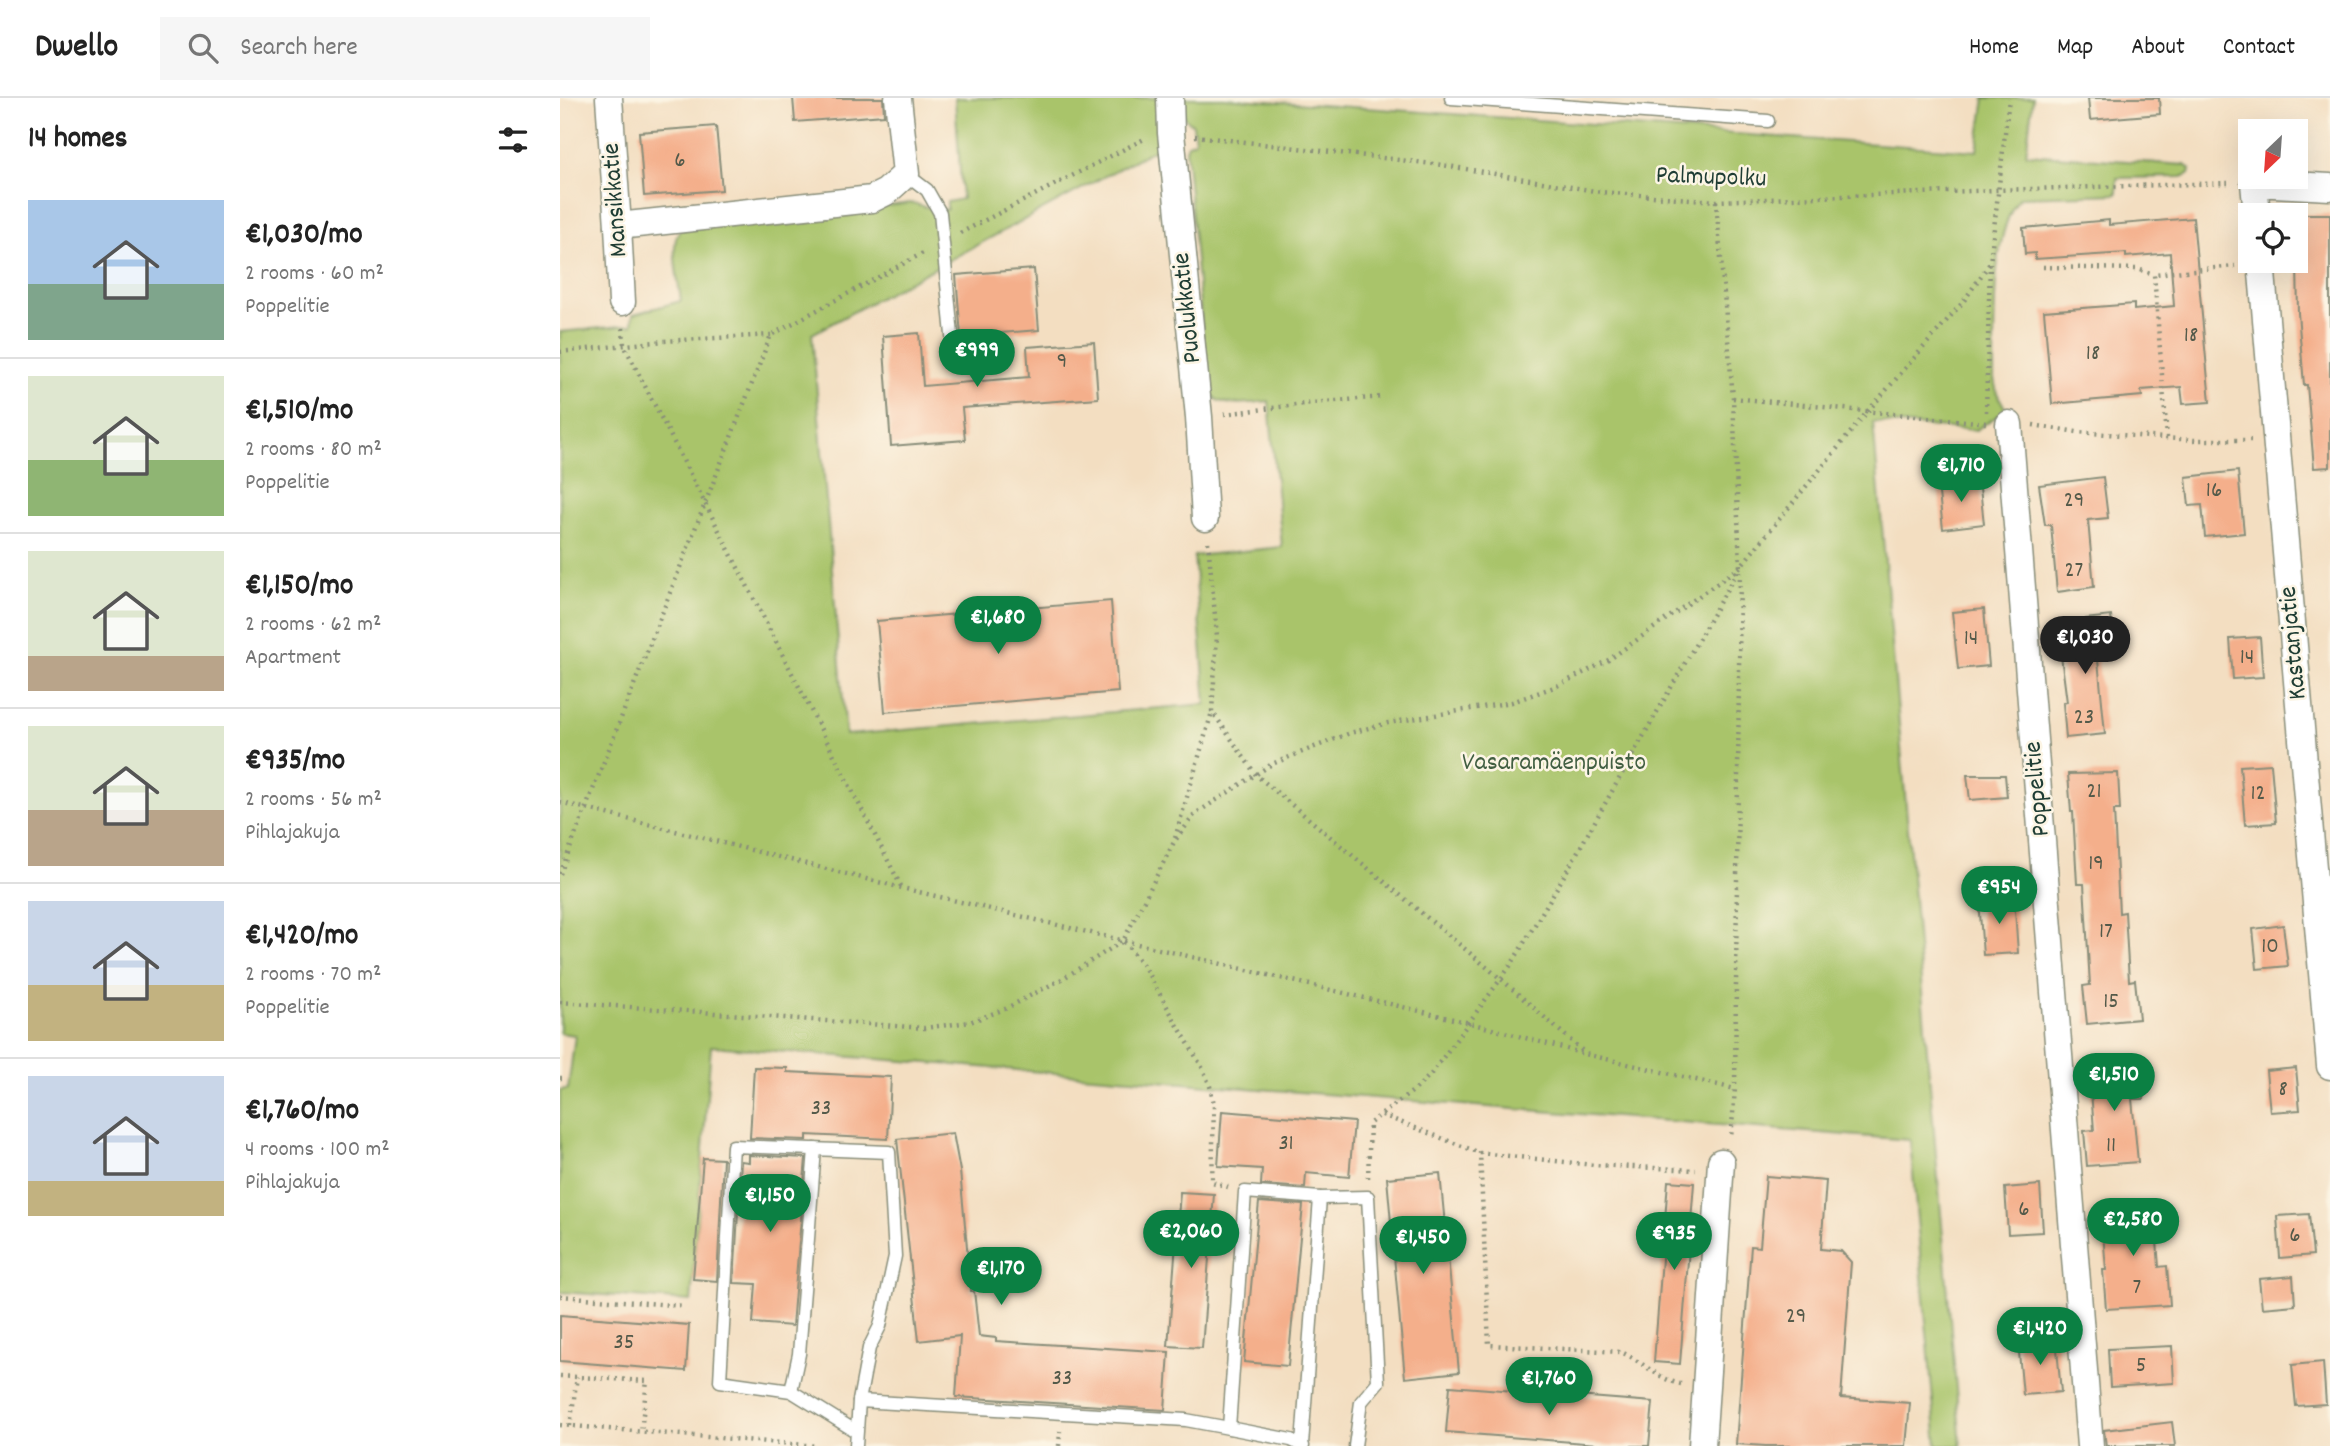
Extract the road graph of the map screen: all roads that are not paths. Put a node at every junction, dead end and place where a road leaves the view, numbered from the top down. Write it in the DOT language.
graph roads {
  1 [pos="609,98"];
  2 [pos="898,98"];
  3 [pos="1170,98"];
  4 [pos="1451,98"];
  5 [pos="1768,121"];
  6 [pos="906,174"];
  7 [pos="2330,187"];
  8 [pos="2256,203"];
  9 [pos="618,226"];
  10 [pos="2262,273"];
  11 [pos="622,302"];
  12 [pos="953,345"];
  13 [pos="1997,423"];
  14 [pos="1205,518"];
  15 [pos="2330,1066"];
  16 [pos="815,1149"];
  17 [pos="1721,1167"];
  18 [pos="1320,1198"];
  19 [pos="791,1391"];
  20 [pos="859,1401"];
  21 [pos="1229,1428"];
  22 [pos="857,1432"];
  23 [pos="856,1446"];
  24 [pos="1302,1446"];
  25 [pos="1355,1446"];
  26 [pos="1702,1446"];
  27 [pos="2091,1446"];
  1 -- 9 [label="street, Mansikkatie"];
  2 -- 6 [label="street"];
  3 -- 14 [label="street, Puolukkatie"];
  4 -- 5 [label="lane"];
  6 -- 9 [label="street"];
  6 -- 12 [label="lane"];
  7 -- 8 [label="street"];
  9 -- 11 [label="street, Mansikkatie"];
  10 -- 15 [label="street, Kastanjatie"];
  13 -- 27 [label="street, Poppelitie"];
  16 -- 19 [label="lane"];
  16 -- 19 [label="lane"];
  16 -- 20 [label="lane"];
  17 -- 26 [label="street"];
  18 -- 21 [label="lane"];
  18 -- 24 [label="lane"];
  18 -- 25 [label="lane"];
  19 -- 22 [label="lane"];
  20 -- 21 [label="lane"];
  20 -- 22 [label="lane"];
  21 -- 24 [label="lane"];
  22 -- 23 [label="lane"];
}
